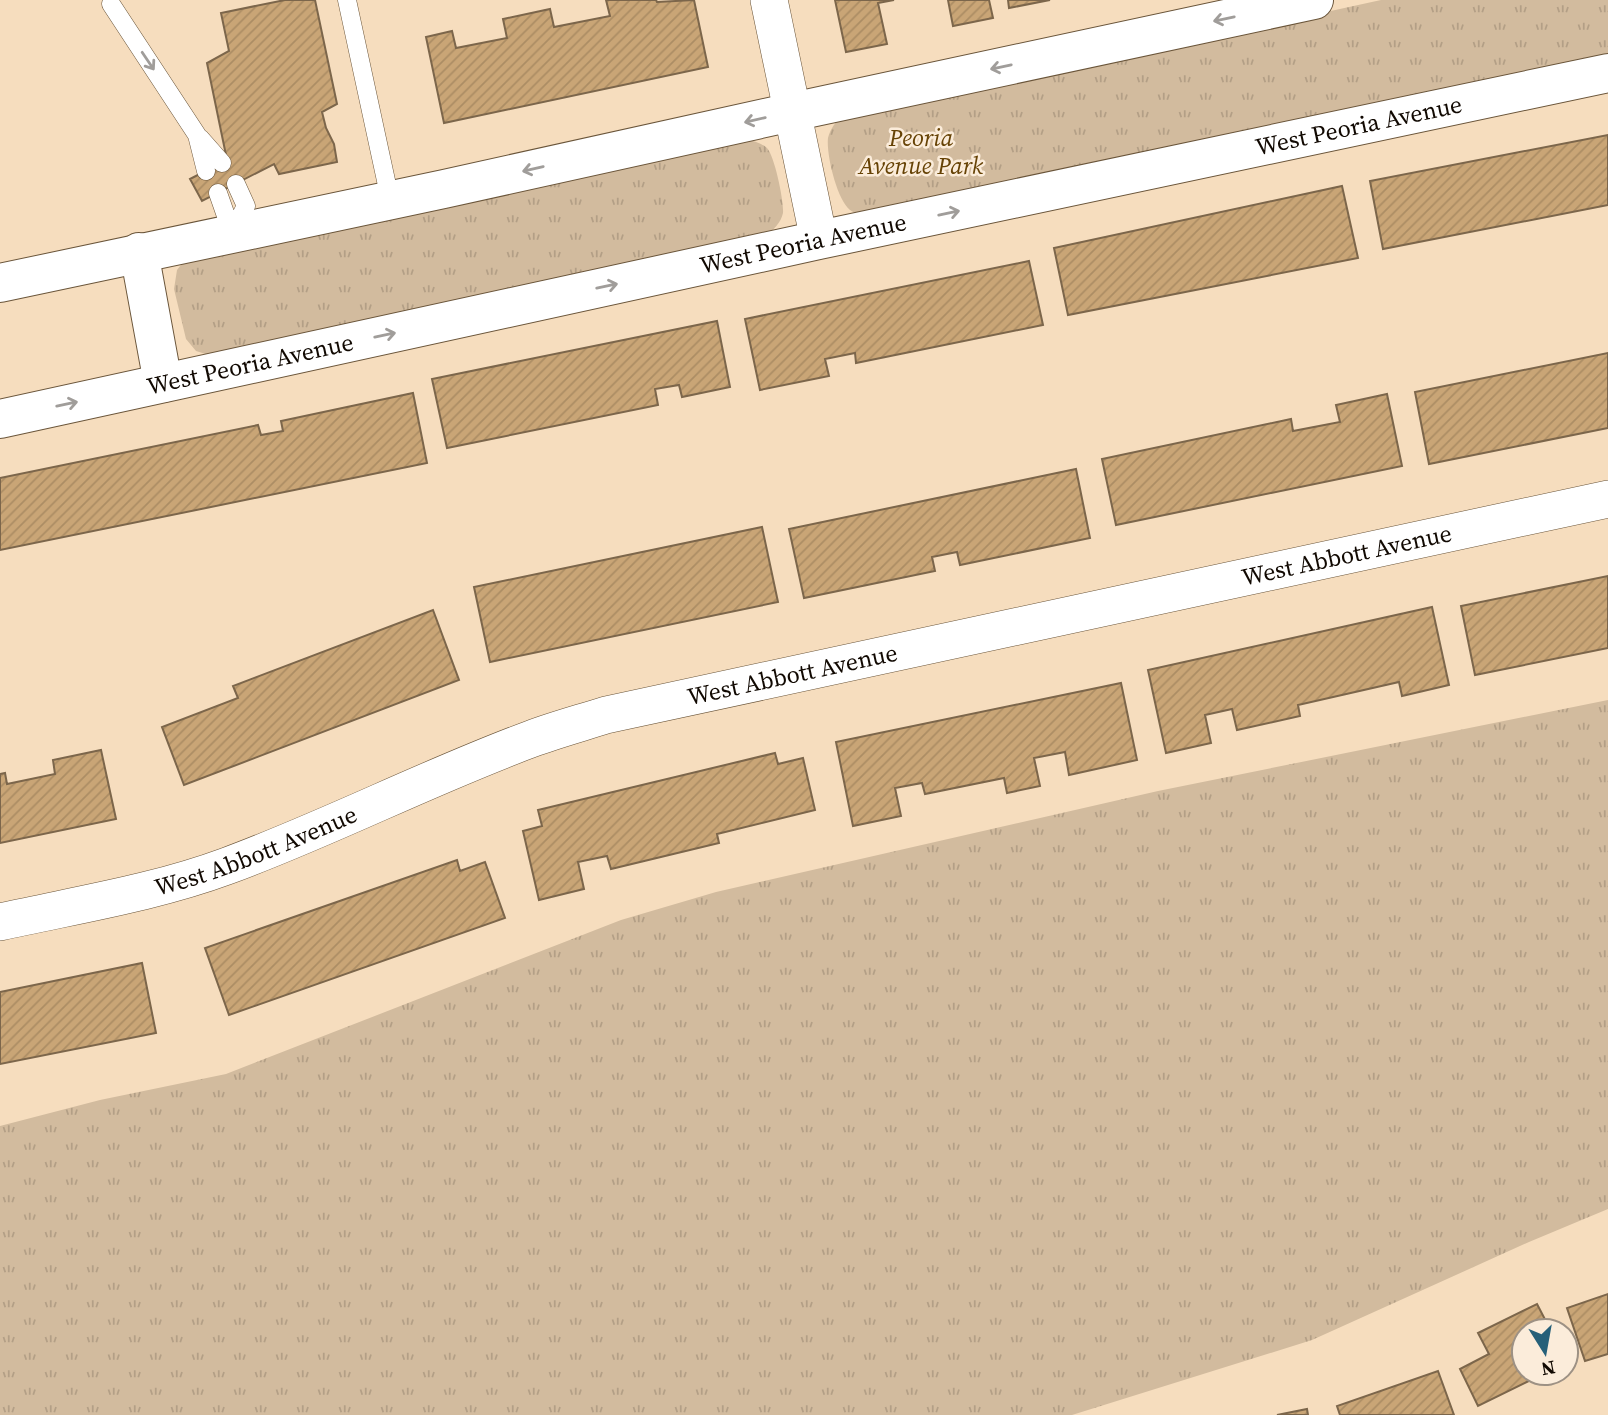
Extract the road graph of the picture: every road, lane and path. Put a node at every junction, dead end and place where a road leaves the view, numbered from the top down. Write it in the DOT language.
graph roads {
  1 [pos="347,0"];
  2 [pos="769,0"];
  3 [pos="1314,0"];
  4 [pos="111,4"];
  5 [pos="1608,73"];
  6 [pos="792,112"];
  7 [pos="214,167"];
  8 [pos="236,184"];
  9 [pos="218,193"];
  10 [pos="390,199"];
  11 [pos="232,233"];
  12 [pos="819,240"];
  13 [pos="139,253"];
  14 [pos="0,282"];
  15 [pos="163,383"];
  16 [pos="0,419"];
  17 [pos="1608,499"];
  18 [pos="0,922"];
  1 -- 10 [label="lane"];
  2 -- 6 [label="street"];
  3 -- 6 [label="street, one-way"];
  4 -- 7 [label="lane, one-way"];
  12 -- 5 [label="street, West Peoria Avenue, one-way"];
  6 -- 10 [label="street, one-way"];
  6 -- 12 [label="street"];
  8 -- 11 [label="lane"];
  9 -- 11 [label="lane"];
  10 -- 11 [label="street"];
  11 -- 13 [label="street"];
  15 -- 12 [label="street, West Peoria Avenue, one-way"];
  13 -- 14 [label="street"];
  13 -- 15 [label="street"];
  16 -- 15 [label="street, West Peoria Avenue, one-way"];
  17 -- 18 [label="street, West Abbott Avenue"];
}
